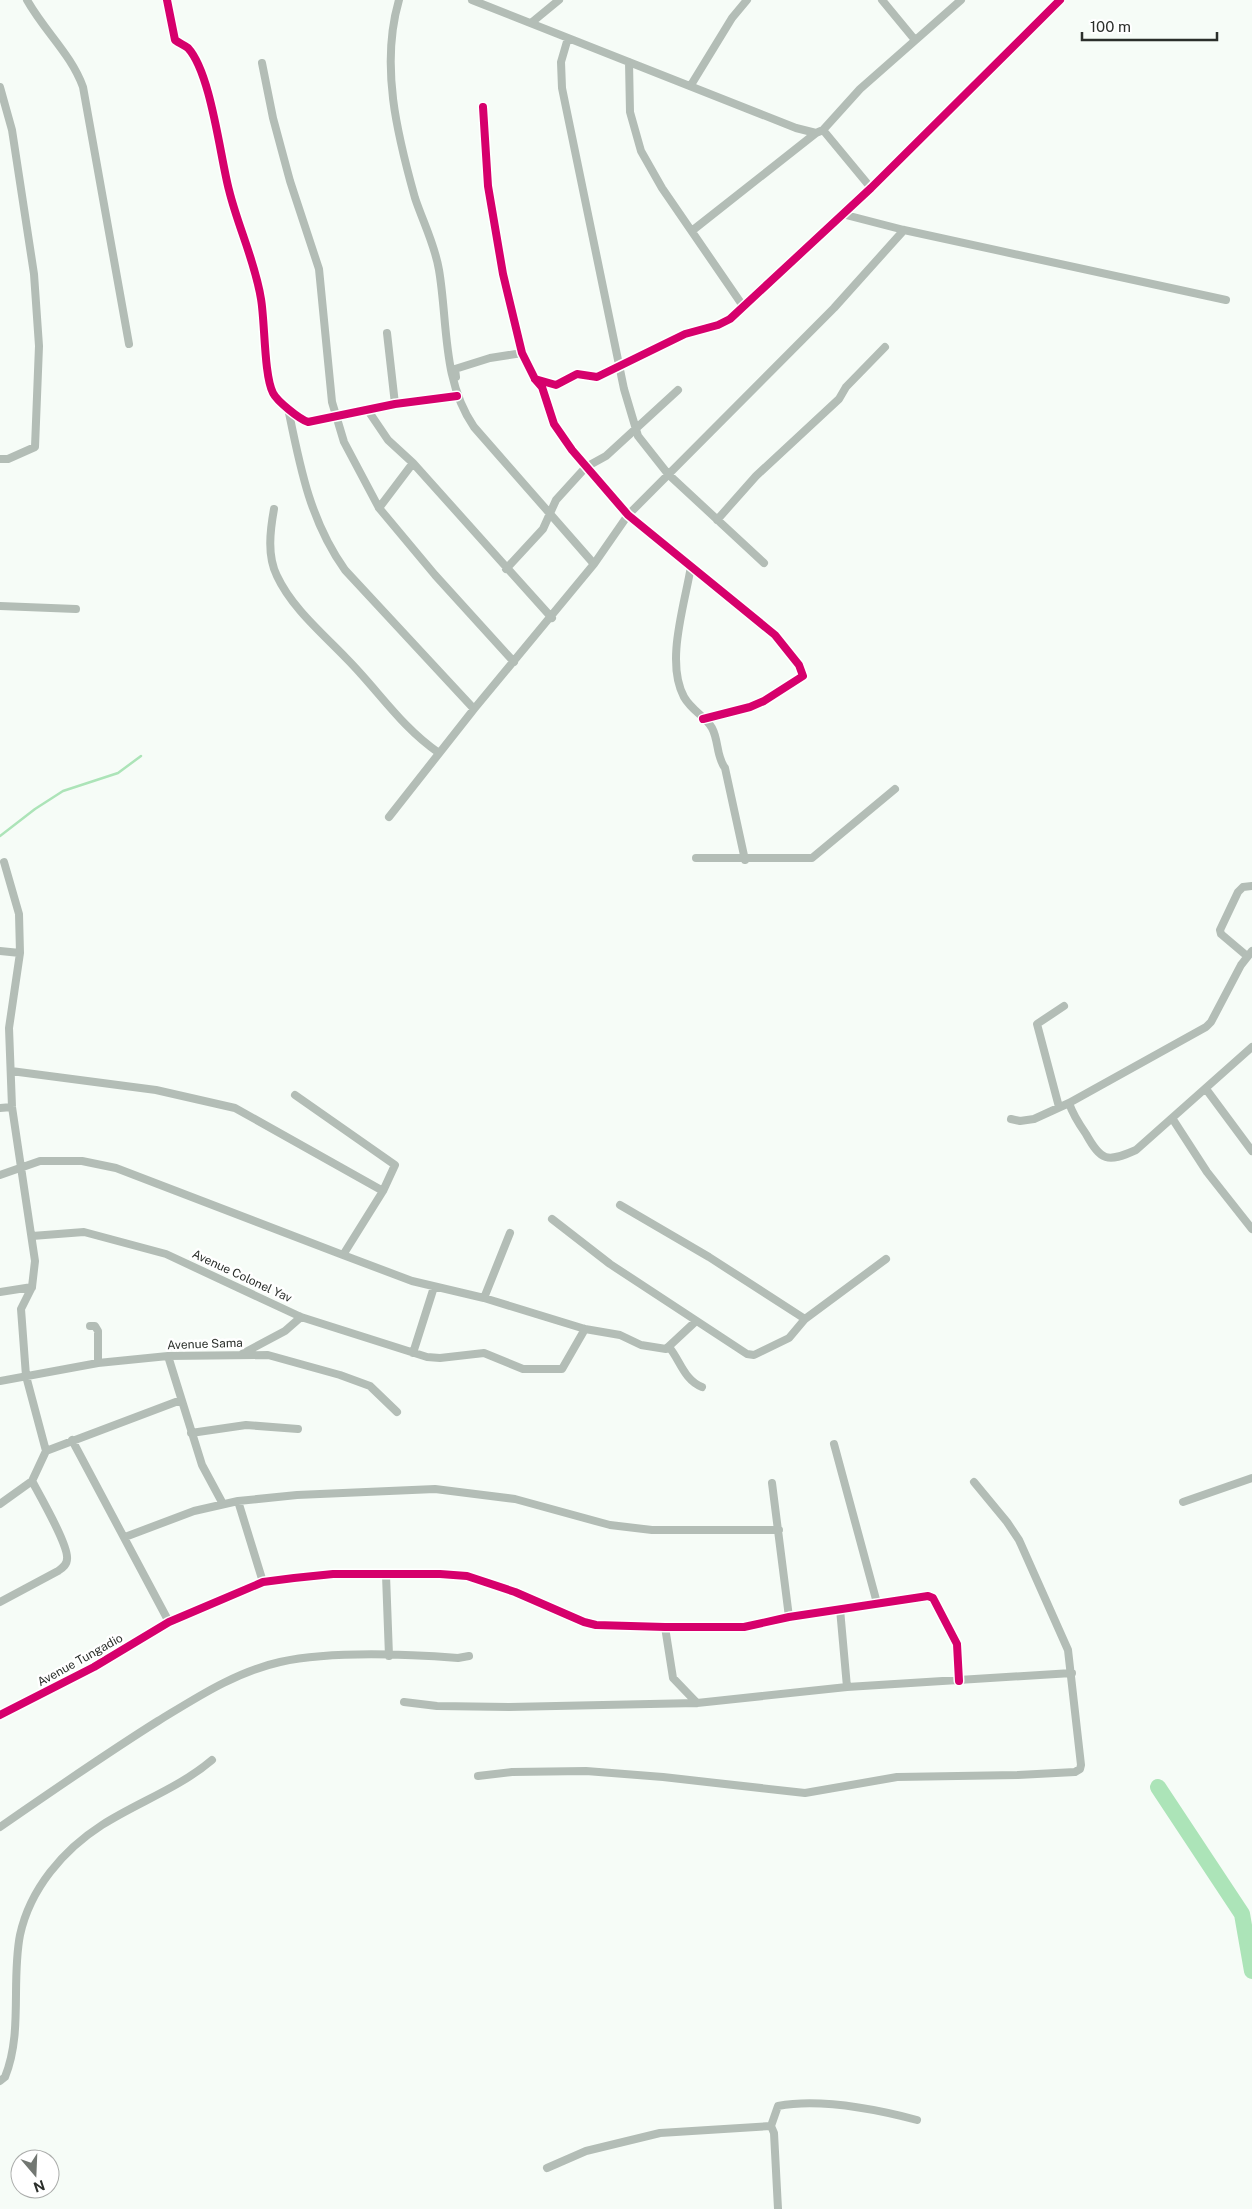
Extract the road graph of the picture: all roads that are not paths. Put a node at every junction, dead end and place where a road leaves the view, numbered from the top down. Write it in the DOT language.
graph roads {
  1 [pos="27,0"];
  2 [pos="166,0"];
  3 [pos="399,0"];
  4 [pos="472,0"];
  5 [pos="560,0"];
  6 [pos="747,0"];
  7 [pos="882,0"];
  8 [pos="960,0"];
  9 [pos="1060,0"];
  10 [pos="531,23"];
  11 [pos="568,38"];
  12 [pos="915,40"];
  13 [pos="629,62"];
  14 [pos="262,63"];
  15 [pos="690,85"];
  16 [pos="0,88"];
  17 [pos="482,107"];
  18 [pos="819,131"];
  19 [pos="871,188"];
  20 [pos="842,214"];
  21 [pos="693,230"];
  22 [pos="904,230"];
  23 [pos="1226,300"];
  24 [pos="744,306"];
  25 [pos="387,333"];
  26 [pos="129,344"];
  27 [pos="885,347"];
  28 [pos="522,353"];
  29 [pos="620,367"];
  30 [pos="535,379"];
  31 [pos="678,390"];
  32 [pos="457,396"];
  33 [pos="395,404"];
  34 [pos="288,408"];
  35 [pos="367,409"];
  36 [pos="335,416"];
  37 [pos="635,429"];
  38 [pos="0,459"];
  39 [pos="413,464"];
  40 [pos="586,467"];
  41 [pos="668,474"];
  42 [pos="379,508"];
  43 [pos="274,509"];
  44 [pos="550,515"];
  45 [pos="628,515"];
  46 [pos="717,520"];
  47 [pos="764,563"];
  48 [pos="594,564"];
  49 [pos="691,566"];
  50 [pos="506,570"];
  51 [pos="0,606"];
  52 [pos="76,609"];
  53 [pos="552,618"];
  54 [pos="514,662"];
  55 [pos="474,709"];
  56 [pos="703,719"];
  57 [pos="439,753"];
  58 [pos="895,789"];
  59 [pos="389,817"];
  60 [pos="696,858"];
  61 [pos="745,860"];
  62 [pos="4,862"];
  63 [pos="1252,886"];
  64 [pos="0,951"];
  65 [pos="20,954"];
  66 [pos="1250,954"];
  67 [pos="1064,1006"];
  68 [pos="0,1027"];
  69 [pos="10,1028"];
  70 [pos="1252,1046"];
  71 [pos="11,1071"];
  72 [pos="1206,1089"];
  73 [pos="295,1095"];
  74 [pos="1069,1103"];
  75 [pos="12,1107"];
  76 [pos="0,1108"];
  77 [pos="1059,1108"];
  78 [pos="1172,1118"];
  79 [pos="1011,1119"];
  80 [pos="1252,1151"];
  81 [pos="22,1168"];
  82 [pos="0,1175"];
  83 [pos="383,1191"];
  84 [pos="620,1205"];
  85 [pos="552,1219"];
  86 [pos="1252,1229"];
  87 [pos="510,1233"];
  88 [pos="32,1236"];
  89 [pos="343,1255"];
  90 [pos="886,1259"];
  91 [pos="32,1287"];
  92 [pos="434,1287"];
  93 [pos="0,1292"];
  94 [pos="484,1298"];
  95 [pos="301,1317"];
  96 [pos="804,1319"];
  97 [pos="695,1322"];
  98 [pos="90,1326"];
  99 [pos="585,1329"];
  100 [pos="669,1347"];
  101 [pos="413,1353"];
  102 [pos="242,1354"];
  103 [pos="168,1356"];
  104 [pos="98,1363"];
  105 [pos="26,1376"];
  106 [pos="0,1381"];
  107 [pos="702,1387"];
  108 [pos="181,1400"];
  109 [pos="397,1412"];
  110 [pos="298,1430"];
  111 [pos="191,1433"];
  112 [pos="72,1440"];
  113 [pos="834,1444"];
  114 [pos="46,1451"];
  115 [pos="1252,1478"];
  116 [pos="32,1481"];
  117 [pos="974,1482"];
  118 [pos="772,1483"];
  119 [pos="238,1501"];
  120 [pos="1183,1502"];
  121 [pos="0,1504"];
  122 [pos="223,1504"];
  123 [pos="779,1530"];
  124 [pos="125,1537"];
  125 [pos="386,1576"];
  126 [pos="264,1582"];
  127 [pos="0,1602"];
  128 [pos="877,1603"];
  129 [pos="840,1609"];
  130 [pos="789,1617"];
  131 [pos="169,1622"];
  132 [pos="665,1627"];
  133 [pos="389,1656"];
  134 [pos="469,1656"];
  135 [pos="1072,1673"];
  136 [pos="958,1680"];
  137 [pos="847,1688"];
  138 [pos="404,1702"];
  139 [pos="697,1703"];
  140 [pos="0,1715"];
  141 [pos="212,1760"];
  142 [pos="478,1776"];
  143 [pos="0,1827"];
  144 [pos="0,2081"];
  145 [pos="917,2120"];
  146 [pos="770,2126"];
  147 [pos="547,2168"];
  148 [pos="778,2209"];
  1 -- 26 [label="street"];
  2 -- 34 [label="street"];
  3 -- 32 [label="street"];
  4 -- 10 [label="street"];
  5 -- 10 [label="street"];
  6 -- 15 [label="street"];
  7 -- 12 [label="street"];
  8 -- 12 [label="street"];
  9 -- 19 [label="street"];
  10 -- 11 [label="street"];
  11 -- 13 [label="street"];
  11 -- 29 [label="street"];
  12 -- 18 [label="street"];
  13 -- 15 [label="street"];
  13 -- 21 [label="street"];
  14 -- 36 [label="street"];
  15 -- 18 [label="street"];
  16 -- 38 [label="street"];
  17 -- 28 [label="street"];
  18 -- 19 [label="street"];
  18 -- 21 [label="street"];
  19 -- 20 [label="street"];
  20 -- 22 [label="street"];
  20 -- 24 [label="street"];
  21 -- 24 [label="street"];
  22 -- 23 [label="street"];
  22 -- 41 [label="street"];
  24 -- 29 [label="street"];
  25 -- 33 [label="street"];
  27 -- 46 [label="street"];
  28 -- 30 [label="street"];
  28 -- 32 [label="street"];
  29 -- 30 [label="street"];
  29 -- 37 [label="street"];
  30 -- 40 [label="street"];
  31 -- 37 [label="street"];
  32 -- 33 [label="street"];
  32 -- 44 [label="street"];
  33 -- 35 [label="street"];
  34 -- 36 [label="street"];
  34 -- 55 [label="street"];
  35 -- 36 [label="street"];
  35 -- 39 [label="street"];
  36 -- 42 [label="street"];
  37 -- 40 [label="street"];
  37 -- 41 [label="street"];
  39 -- 42 [label="street"];
  39 -- 50 [label="street"];
  40 -- 44 [label="street"];
  40 -- 45 [label="street"];
  41 -- 45 [label="street"];
  41 -- 46 [label="street"];
  42 -- 54 [label="street"];
  43 -- 57 [label="street"];
  44 -- 48 [label="street"];
  44 -- 50 [label="street"];
  45 -- 48 [label="street"];
  45 -- 49 [label="street"];
  46 -- 47 [label="street"];
  48 -- 53 [label="street"];
  49 -- 56 [label="street"];
  49 -- 56 [label="street"];
  50 -- 53 [label="street"];
  51 -- 52 [label="street"];
  53 -- 54 [label="street"];
  54 -- 55 [label="street"];
  55 -- 57 [label="street"];
  56 -- 61 [label="street"];
  57 -- 59 [label="street"];
  58 -- 61 [label="street"];
  60 -- 61 [label="street"];
  62 -- 65 [label="street"];
  63 -- 66 [label="street"];
  64 -- 65 [label="street"];
  65 -- 69 [label="street"];
  66 -- 74 [label="street"];
  67 -- 77 [label="street"];
  68 -- 69 [label="street"];
  69 -- 71 [label="street"];
  70 -- 72 [label="street"];
  71 -- 75 [label="street"];
  71 -- 83 [label="street"];
  72 -- 78 [label="street"];
  72 -- 80 [label="street"];
  73 -- 83 [label="street"];
  74 -- 77 [label="street"];
  74 -- 78 [label="street"];
  75 -- 76 [label="street"];
  75 -- 81 [label="street"];
  77 -- 79 [label="street"];
  78 -- 86 [label="street"];
  81 -- 82 [label="street"];
  81 -- 88 [label="street"];
  81 -- 89 [label="street"];
  83 -- 89 [label="street"];
  84 -- 96 [label="street"];
  85 -- 97 [label="street"];
  87 -- 94 [label="street"];
  88 -- 91 [label="street"];
  88 -- 95 [label="street, Avenue Colonel Yav"];
  89 -- 92 [label="street"];
  90 -- 96 [label="street"];
  91 -- 93 [label="street"];
  91 -- 105 [label="street"];
  92 -- 94 [label="street"];
  92 -- 101 [label="street"];
  94 -- 99 [label="street"];
  95 -- 101 [label="street, Avenue Colonel Yav"];
  95 -- 102 [label="street"];
  96 -- 97 [label="street"];
  97 -- 100 [label="street"];
  98 -- 104 [label="street"];
  99 -- 100 [label="street"];
  99 -- 101 [label="street, Avenue Colonel Yav"];
  100 -- 107 [label="street"];
  102 -- 103 [label="street, Avenue Sama"];
  102 -- 109 [label="street, Avenue Sama"];
  103 -- 104 [label="street, Avenue Sama"];
  103 -- 108 [label="street"];
  104 -- 105 [label="street, Avenue Sama"];
  105 -- 106 [label="street, Avenue Sama"];
  105 -- 114 [label="street"];
  108 -- 111 [label="street"];
  108 -- 112 [label="street"];
  110 -- 111 [label="street"];
  111 -- 122 [label="street"];
  112 -- 114 [label="street"];
  112 -- 124 [label="street"];
  113 -- 128 [label="street"];
  114 -- 116 [label="street"];
  115 -- 120 [label="street"];
  116 -- 121 [label="street"];
  116 -- 127 [label="street"];
  117 -- 135 [label="street"];
  118 -- 123 [label="street"];
  119 -- 122 [label="street"];
  119 -- 123 [label="street"];
  119 -- 126 [label="street"];
  122 -- 124 [label="street"];
  123 -- 130 [label="street"];
  124 -- 131 [label="street"];
  125 -- 126 [label="street, Avenue Tungadio"];
  125 -- 132 [label="street, Avenue Tungadio"];
  125 -- 133 [label="street"];
  126 -- 131 [label="street, Avenue Tungadio"];
  128 -- 129 [label="street, Avenue Tungadio"];
  128 -- 136 [label="street, Avenue Tungadio"];
  129 -- 130 [label="street, Avenue Tungadio"];
  129 -- 137 [label="street"];
  130 -- 132 [label="street, Avenue Tungadio"];
  131 -- 140 [label="street, Avenue Tungadio"];
  132 -- 139 [label="street"];
  133 -- 134 [label="street"];
  133 -- 143 [label="street"];
  135 -- 136 [label="street"];
  135 -- 142 [label="street"];
  136 -- 137 [label="street"];
  137 -- 139 [label="street"];
  138 -- 139 [label="street"];
  141 -- 144 [label="street"];
  145 -- 146 [label="street"];
  146 -- 147 [label="street"];
  146 -- 148 [label="street"];
}
